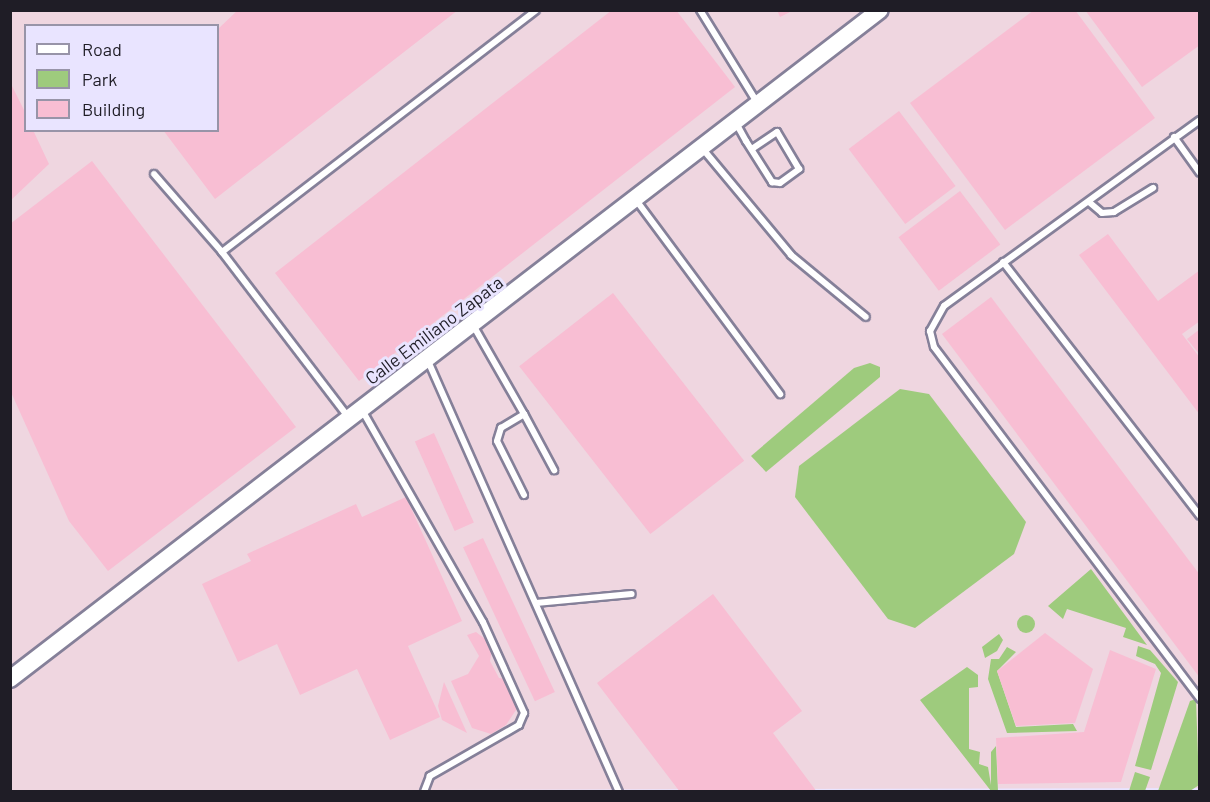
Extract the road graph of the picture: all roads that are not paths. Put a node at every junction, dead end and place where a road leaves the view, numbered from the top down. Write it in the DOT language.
graph roads {
  1 [pos="536,10"];
  2 [pos="700,10"];
  3 [pos="880,10"];
  4 [pos="758,104"];
  5 [pos="1200,120"];
  6 [pos="736,122"];
  7 [pos="1174,137"];
  8 [pos="702,148"];
  9 [pos="752,149"];
  10 [pos="1200,173"];
  11 [pos="154,174"];
  12 [pos="1153,188"];
  13 [pos="635,200"];
  14 [pos="1089,202"];
  15 [pos="222,252"];
  16 [pos="1003,262"];
  17 [pos="866,317"];
  18 [pos="473,324"];
  19 [pos="428,361"];
  20 [pos="780,394"];
  21 [pos="355,414"];
  22 [pos="524,414"];
  23 [pos="554,470"];
  24 [pos="525,495"];
  25 [pos="1200,516"];
  26 [pos="632,594"];
  27 [pos="536,603"];
  28 [pos="13,675"];
  29 [pos="1200,699"];
  30 [pos="424,792"];
  31 [pos="619,792"];
  1 -- 15 [label="lane"];
  2 -- 4 [label="lane"];
  3 -- 4 [label="street, Calle Emiliano Zapata"];
  4 -- 6 [label="street, Calle Emiliano Zapata"];
  5 -- 7 [label="lane"];
  6 -- 8 [label="street, Calle Emiliano Zapata"];
  6 -- 9 [label="lane"];
  7 -- 10 [label="lane"];
  7 -- 14 [label="lane"];
  8 -- 13 [label="street, Calle Emiliano Zapata"];
  8 -- 17 [label="lane"];
  9 -- 9 [label="lane"];
  11 -- 15 [label="lane"];
  12 -- 14 [label="lane"];
  13 -- 18 [label="street, Calle Emiliano Zapata"];
  13 -- 20 [label="lane"];
  14 -- 16 [label="lane"];
  15 -- 21 [label="lane"];
  16 -- 25 [label="lane"];
  16 -- 29 [label="lane"];
  18 -- 19 [label="street, Calle Emiliano Zapata"];
  18 -- 22 [label="lane"];
  19 -- 21 [label="street, Calle Emiliano Zapata"];
  19 -- 27 [label="lane"];
  21 -- 28 [label="street, Calle Emiliano Zapata"];
  21 -- 30 [label="lane"];
  22 -- 23 [label="lane"];
  22 -- 24 [label="lane"];
  26 -- 27 [label="lane"];
  27 -- 31 [label="lane"];
}
